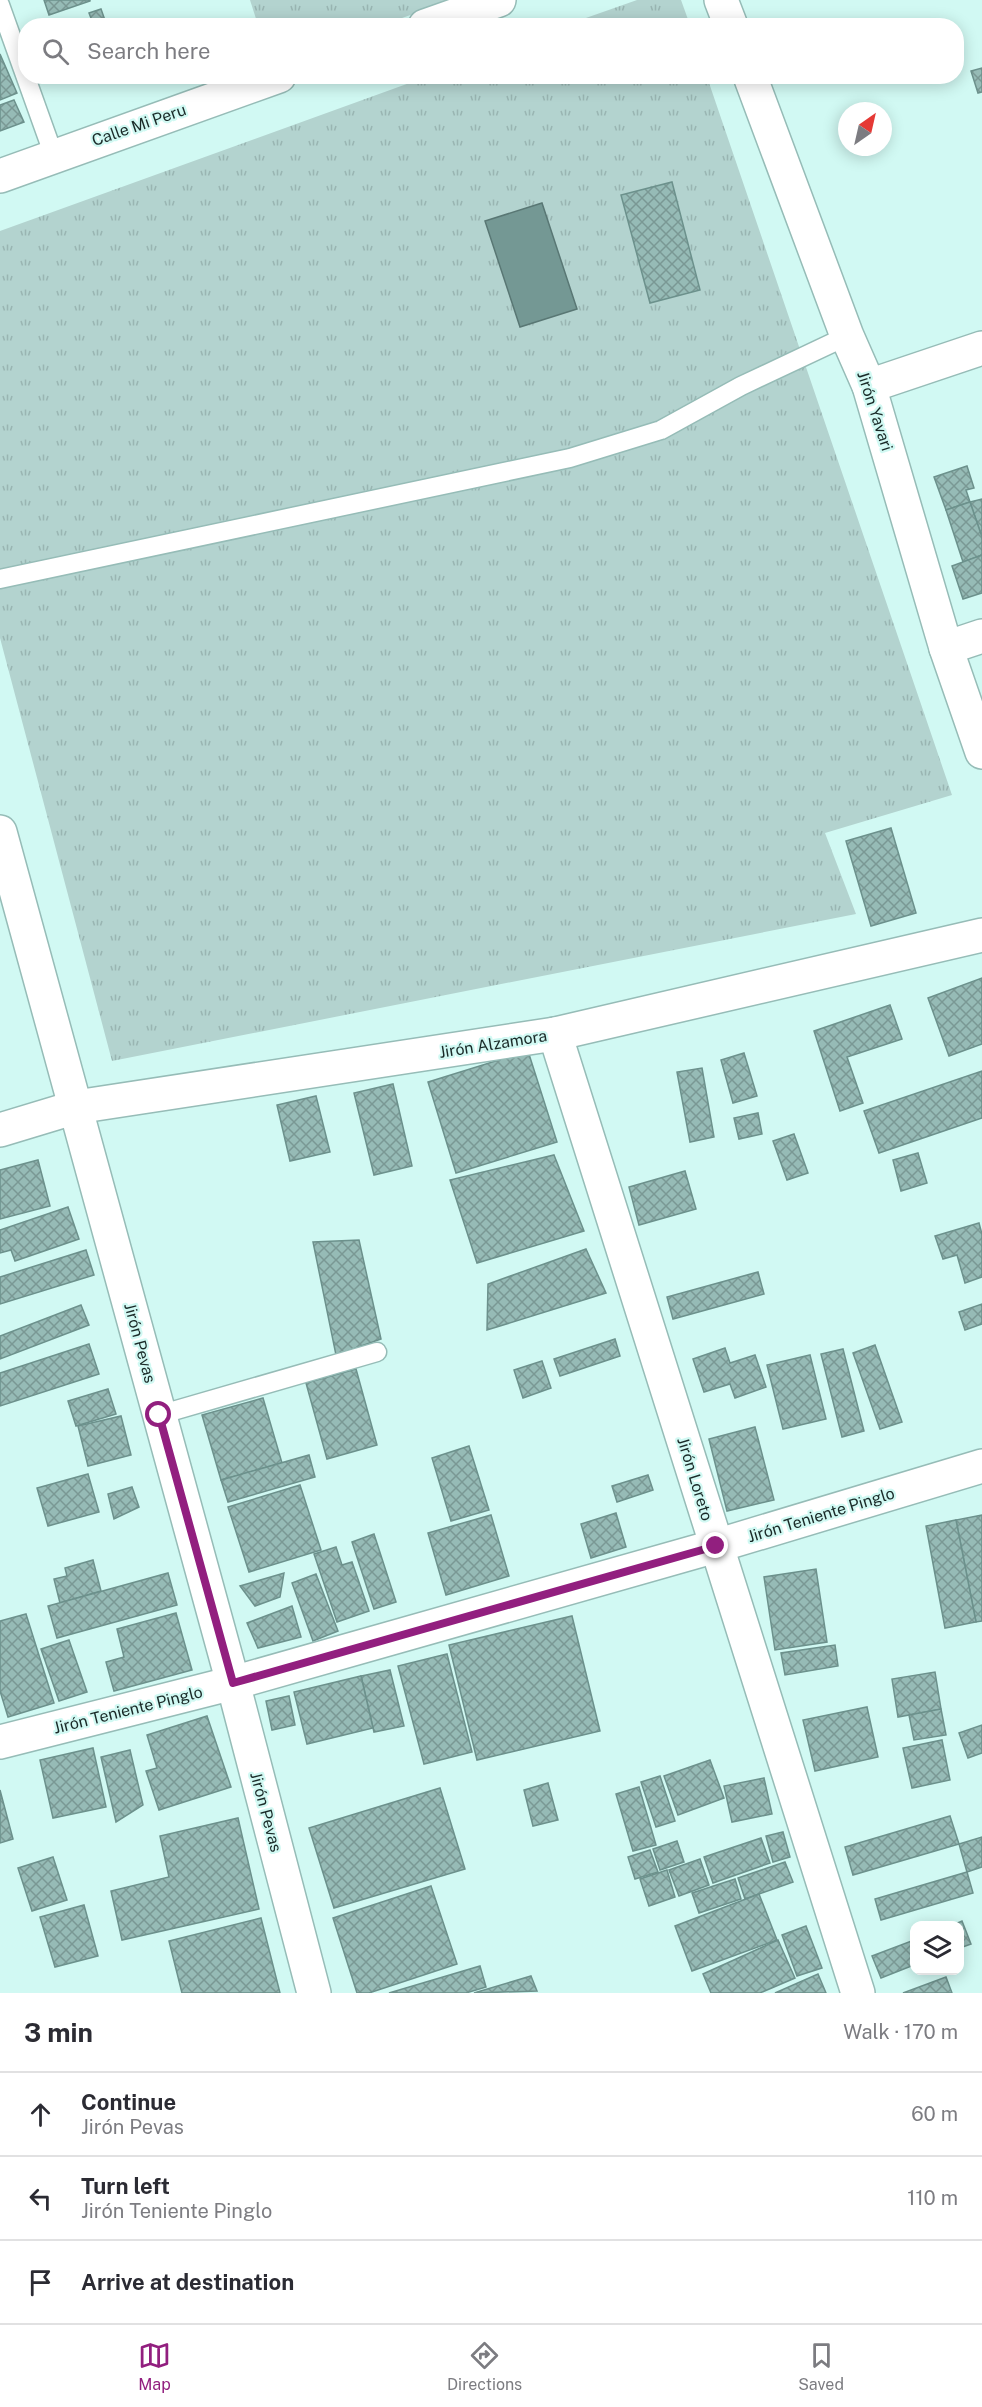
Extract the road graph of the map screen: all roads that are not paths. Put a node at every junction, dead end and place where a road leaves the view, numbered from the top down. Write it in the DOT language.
graph roads {
  1 [pos="412,0"];
  2 [pos="499,0"];
  3 [pos="722,0"];
  4 [pos="0,5"];
  5 [pos="415,18"];
  6 [pos="448,18"];
  7 [pos="728,18"];
  8 [pos="18,55"];
  9 [pos="28,84"];
  10 [pos="256,84"];
  11 [pos="753,84"];
  12 [pos="54,156"];
  13 [pos="0,176"];
  14 [pos="848,336"];
  15 [pos="982,348"];
  16 [pos="869,387"];
  17 [pos="0,579"];
  18 [pos="982,636"];
  19 [pos="946,648"];
  20 [pos="982,752"];
  21 [pos="0,832"];
  22 [pos="982,935"];
  23 [pos="555,1034"];
  24 [pos="76,1107"];
  25 [pos="0,1130"];
  26 [pos="377,1352"];
  27 [pos="159,1415"];
  28 [pos="982,1466"];
  29 [pos="716,1546"];
  30 [pos="233,1683"];
  31 [pos="0,1742"];
  32 [pos="314,1993"];
  33 [pos="858,1993"];
  1 -- 5 [label="street"];
  2 -- 6 [label="street"];
  3 -- 7 [label="street"];
  4 -- 8 [label="lane"];
  9 -- 12 [label="lane"];
  10 -- 12 [label="street, Calle Mi Peru"];
  11 -- 14 [label="street, Jirón Yavari"];
  12 -- 13 [label="street, Calle Mi Peru"];
  14 -- 16 [label="street, Jirón Yavari"];
  14 -- 17 [label="lane"];
  15 -- 16 [label="street"];
  16 -- 19 [label="street, Jirón Yavari"];
  18 -- 19 [label="street"];
  19 -- 20 [label="street, Jirón Yavari"];
  21 -- 24 [label="street, Jirón Pevas"];
  22 -- 23 [label="street, Jirón Alzamora"];
  23 -- 24 [label="street, Jirón Alzamora"];
  23 -- 29 [label="street, Jirón Loreto"];
  24 -- 25 [label="street, Jirón Alzamora"];
  24 -- 27 [label="street, Jirón Pevas"];
  26 -- 27 [label="lane"];
  27 -- 30 [label="street, Jirón Pevas"];
  28 -- 29 [label="street, Jirón Teniente Pinglo"];
  29 -- 30 [label="street, Jirón Teniente Pinglo"];
  29 -- 33 [label="street, Jirón Loreto"];
  30 -- 31 [label="street, Jirón Teniente Pinglo"];
  30 -- 32 [label="street, Jirón Pevas"];
}
